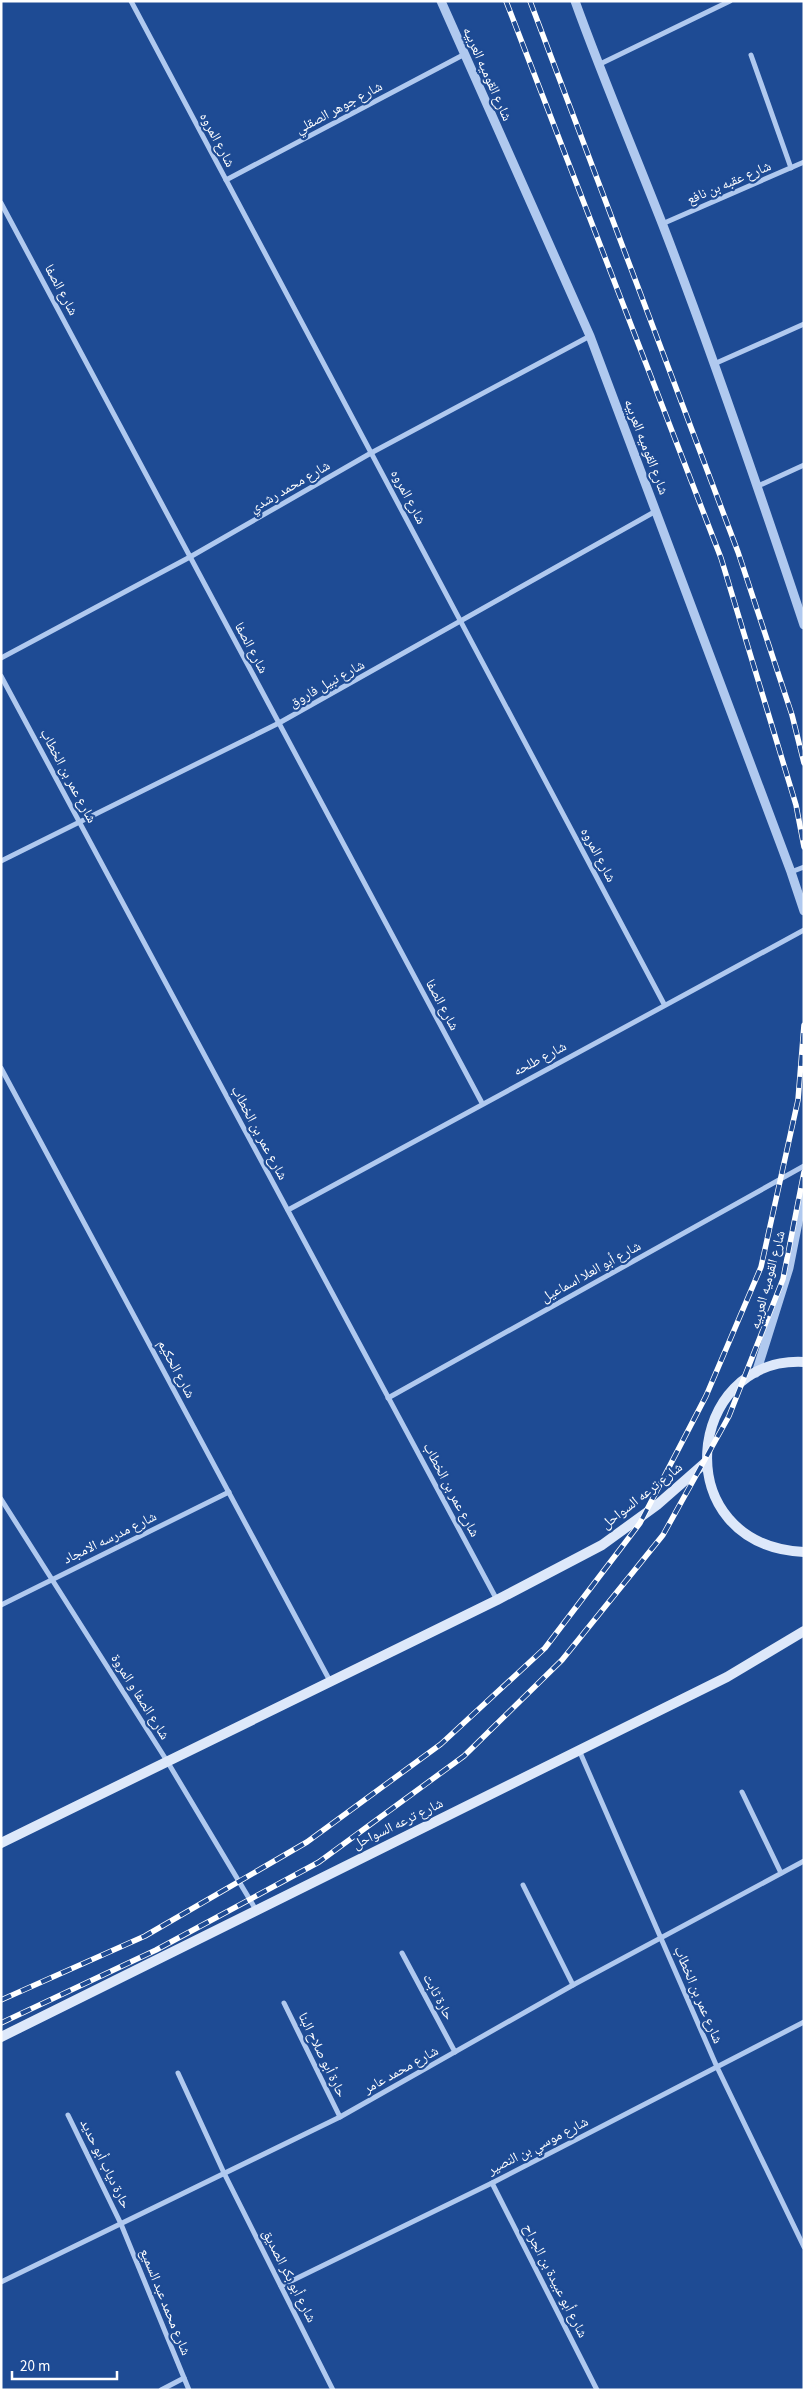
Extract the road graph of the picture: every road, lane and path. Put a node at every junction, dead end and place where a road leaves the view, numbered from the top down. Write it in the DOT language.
graph roads {
  1 [pos="131,1"];
  2 [pos="441,1"];
  3 [pos="575,1"];
  4 [pos="730,1"];
  5 [pos="463,55"];
  6 [pos="751,55"];
  7 [pos="598,65"];
  8 [pos="804,162"];
  9 [pos="791,168"];
  10 [pos="226,180"];
  11 [pos="1,203"];
  12 [pos="662,224"];
  13 [pos="804,324"];
  14 [pos="590,336"];
  15 [pos="713,364"];
  16 [pos="371,453"];
  17 [pos="804,464"];
  18 [pos="758,486"];
  19 [pos="656,511"];
  20 [pos="190,557"];
  21 [pos="461,622"];
  22 [pos="804,625"];
  23 [pos="1,658"];
  24 [pos="1,676"];
  25 [pos="279,723"];
  26 [pos="80,822"];
  27 [pos="1,861"];
  28 [pos="804,867"];
  29 [pos="791,872"];
  30 [pos="804,911"];
  31 [pos="804,930"];
  32 [pos="664,1004"];
  33 [pos="1,1068"];
  34 [pos="482,1103"];
  35 [pos="804,1166"];
  36 [pos="804,1192"];
  37 [pos="288,1210"];
  38 [pos="804,1362"];
  39 [pos="756,1373"];
  40 [pos="388,1398"];
  41 [pos="706,1462"];
  42 [pos="229,1492"];
  43 [pos="1,1499"];
  44 [pos="804,1552"];
  45 [pos="53,1579"];
  46 [pos="497,1600"];
  47 [pos="1,1605"];
  48 [pos="804,1631"];
  49 [pos="330,1681"];
  50 [pos="579,1750"];
  51 [pos="167,1761"];
  52 [pos="742,1792"];
  53 [pos="1,1843"];
  54 [pos="804,1861"];
  55 [pos="781,1873"];
  56 [pos="523,1885"];
  57 [pos="256,1910"];
  58 [pos="661,1938"];
  59 [pos="402,1953"];
  60 [pos="573,1985"];
  61 [pos="284,2003"];
  62 [pos="804,2022"];
  63 [pos="1,2037"];
  64 [pos="455,2052"];
  65 [pos="717,2067"];
  66 [pos="178,2073"];
  67 [pos="68,2115"];
  68 [pos="340,2117"];
  69 [pos="224,2173"];
  70 [pos="492,2182"];
  71 [pos="121,2224"];
  72 [pos="804,2246"];
  73 [pos="1,2282"];
  74 [pos="281,2286"];
  75 [pos="184,2378"];
  76 [pos="161,2390"];
  77 [pos="189,2390"];
  78 [pos="333,2390"];
  79 [pos="597,2390"];
  1 -- 10 [label="street, شارع المروه"];
  2 -- 5 [label="street, شارع القوميه العربيه"];
  3 -- 7 [label="street"];
  4 -- 7 [label="street"];
  5 -- 10 [label="street, شارع جوهر الصقلي"];
  5 -- 14 [label="street, شارع القوميه العربيه"];
  6 -- 9 [label="street"];
  7 -- 12 [label="street"];
  8 -- 9 [label="street, شارع عقبه بن نافع"];
  9 -- 12 [label="street, شارع عقبه بن نافع"];
  10 -- 16 [label="street, شارع المروه"];
  11 -- 20 [label="street, شارع الصفا"];
  12 -- 15 [label="street"];
  13 -- 15 [label="street"];
  14 -- 16 [label="street, شارع محمد رشدي"];
  14 -- 19 [label="street, شارع القوميه العربيه"];
  15 -- 18 [label="street"];
  16 -- 20 [label="street, شارع محمد رشدي"];
  16 -- 21 [label="street, شارع المروه"];
  17 -- 18 [label="street"];
  18 -- 22 [label="street"];
  19 -- 21 [label="street, شارع نبيل فاروق"];
  19 -- 29 [label="street, شارع القوميه العربيه"];
  20 -- 23 [label="street, شارع محمد رشدي"];
  20 -- 25 [label="street, شارع الصفا"];
  21 -- 25 [label="street, شارع نبيل فاروق"];
  21 -- 32 [label="street, شارع المروه"];
  24 -- 26 [label="street, شارع عمر بن الخطاب"];
  25 -- 26 [label="street, شارع نبيل فاروق"];
  25 -- 34 [label="street, شارع الصفا"];
  26 -- 27 [label="street, شارع نبيل فاروق"];
  26 -- 37 [label="street, شارع عمر بن الخطاب"];
  28 -- 29 [label="street"];
  29 -- 30 [label="street, شارع القوميه العربيه"];
  31 -- 32 [label="street, شارع طلحه"];
  32 -- 34 [label="street, شارع طلحه"];
  33 -- 42 [label="street, شارع الحكيم"];
  34 -- 37 [label="street, شارع طلحه"];
  35 -- 40 [label="street, شارع أبو العلا اسماعيل"];
  36 -- 39 [label="street, شارع القوميه العربيه"];
  37 -- 40 [label="street, شارع عمر بن الخطاب"];
  38 -- 39 [label="main road"];
  39 -- 41 [label="main road"];
  40 -- 46 [label="street, شارع عمر بن الخطاب"];
  41 -- 44 [label="main road"];
  41 -- 46 [label="main road, شارع ترعه السواحل"];
  42 -- 45 [label="street, شارع مدرسه الامجاد"];
  42 -- 49 [label="street, شارع الحكيم"];
  43 -- 45 [label="street, شارع الصفا و المروة"];
  45 -- 47 [label="street, شارع مدرسه الامجاد"];
  45 -- 51 [label="street, شارع الصفا و المروة"];
  46 -- 49 [label="main road, شارع ترعه السواحل"];
  48 -- 50 [label="main road, شارع ترعه السواحل"];
  49 -- 51 [label="main road, شارع ترعه السواحل"];
  50 -- 57 [label="main road, شارع ترعه السواحل"];
  50 -- 58 [label="street, شارع عمر بن الخطاب"];
  51 -- 53 [label="main road, شارع ترعه السواحل"];
  51 -- 57 [label="street, شارع الصفا و المروة"];
  52 -- 55 [label="street"];
  54 -- 55 [label="street, شارع محمد عامر"];
  55 -- 58 [label="street, شارع محمد عامر"];
  56 -- 60 [label="street"];
  57 -- 63 [label="main road, شارع ترعه السواحل"];
  58 -- 60 [label="street, شارع محمد عامر"];
  58 -- 65 [label="street, شارع عمر بن الخطاب"];
  59 -- 64 [label="street, حارة ثابت"];
  60 -- 64 [label="street, شارع محمد عامر"];
  61 -- 68 [label="street, حارة أبو صلاح البنا"];
  62 -- 65 [label="street, شارع موسي بن النصير"];
  64 -- 68 [label="street, شارع محمد عامر"];
  65 -- 70 [label="street, شارع موسي بن النصير"];
  65 -- 72 [label="street, شارع عمر بن الخطاب"];
  66 -- 69 [label="street, شارع أبو بكر الصديق"];
  67 -- 71 [label="street, حارة دياب أبو حديد"];
  68 -- 69 [label="street, شارع محمد عامر"];
  69 -- 71 [label="street, شارع محمد عامر"];
  69 -- 74 [label="street, شارع أبو بكر الصديق"];
  70 -- 74 [label="street, شارع موسي بن النصير"];
  70 -- 79 [label="street, شارع أبو عبيدة بن الجراح"];
  71 -- 73 [label="street, شارع محمد عامر"];
  71 -- 75 [label="street, شارع محمد عبد السميع"];
  74 -- 78 [label="street, شارع أبو بكر الصديق"];
  75 -- 76 [label="street"];
  75 -- 77 [label="street, شارع محمد عبد السميع"];
}
